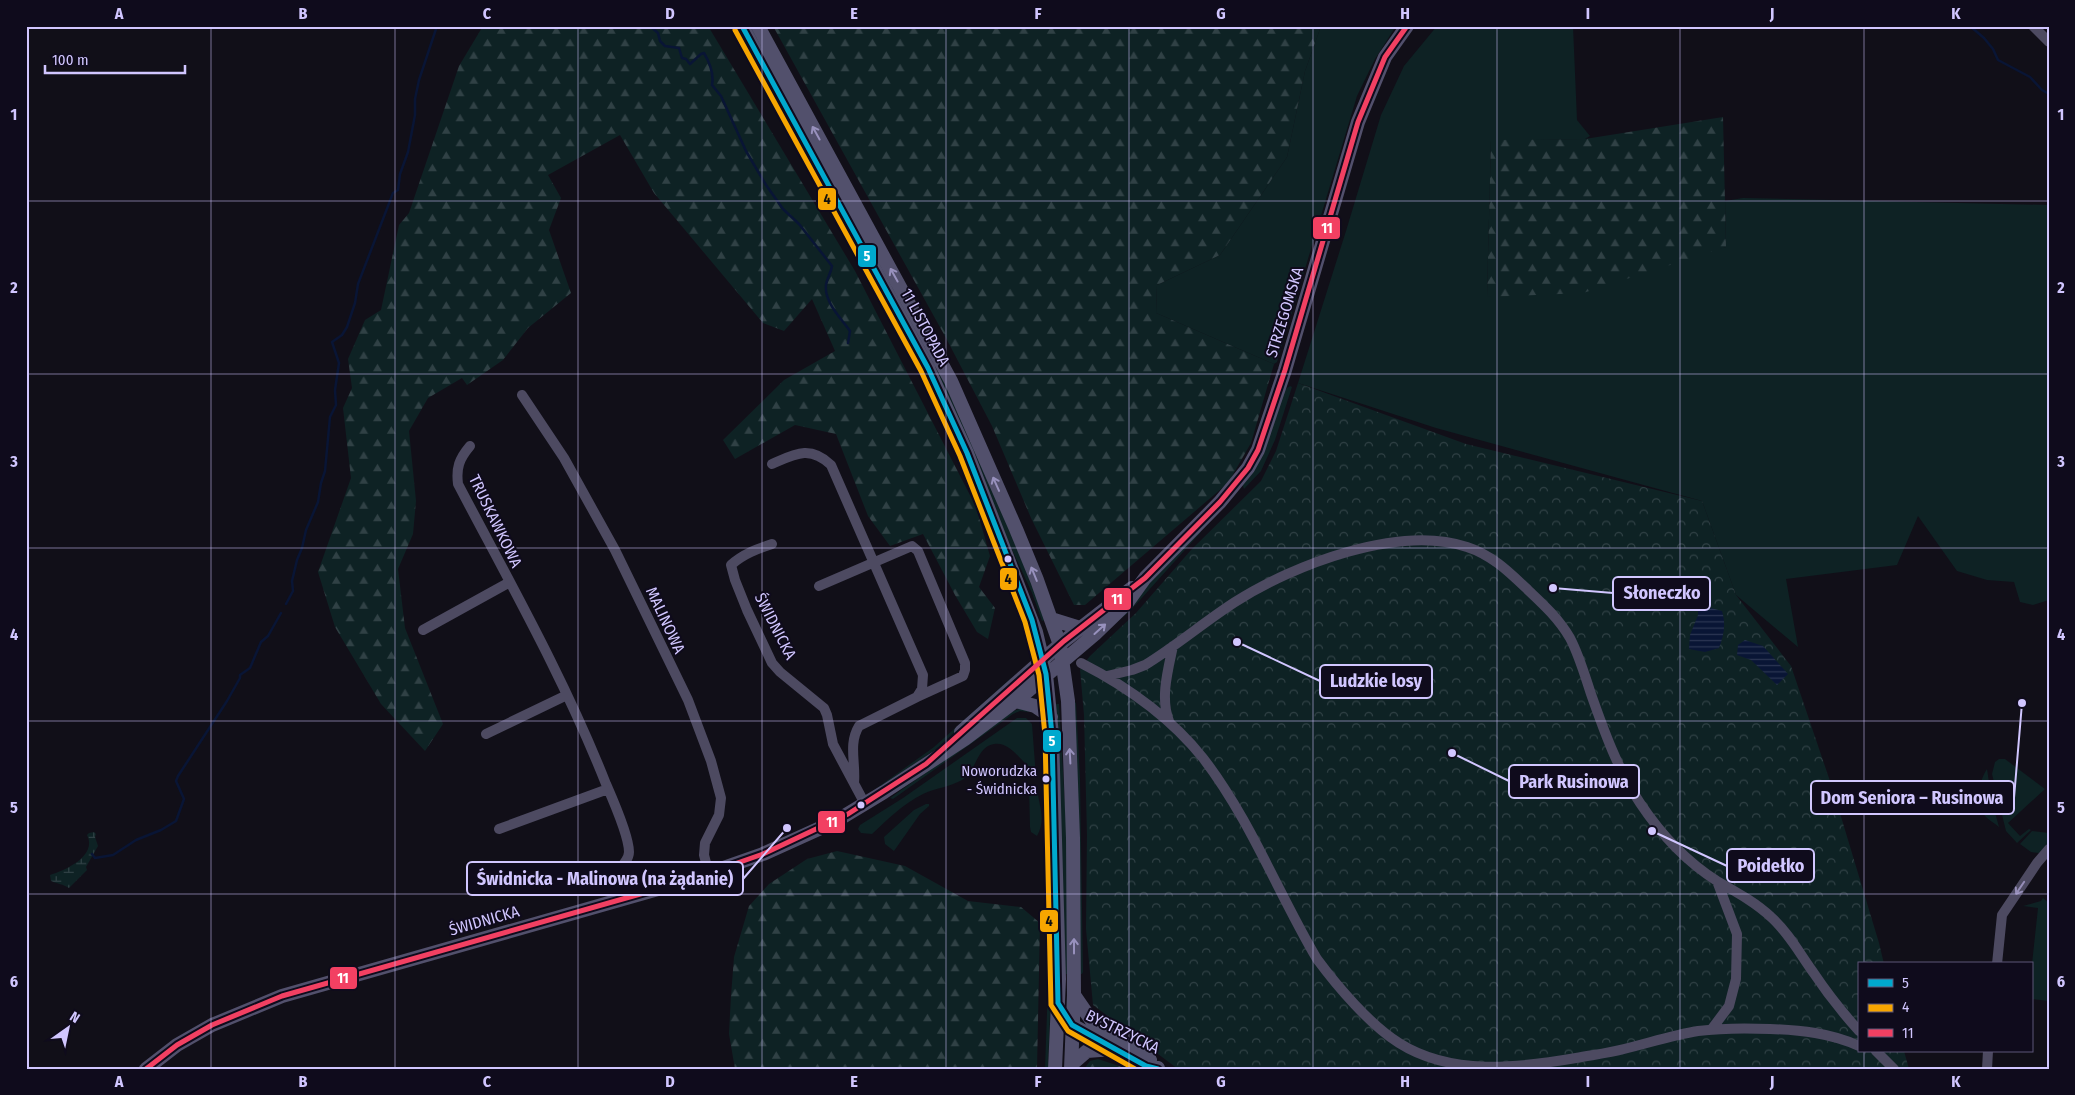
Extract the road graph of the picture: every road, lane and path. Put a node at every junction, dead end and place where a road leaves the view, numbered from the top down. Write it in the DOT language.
graph roads {
  1 [pos="742,26"];
  2 [pos="758,26"];
  3 [pos="1407,26"];
  4 [pos="2034,26"];
  5 [pos="2049,42"];
  6 [pos="522,395"];
  7 [pos="470,446"];
  8 [pos="772,464"];
  9 [pos="772,544"];
  10 [pos="873,562"];
  11 [pos="1145,578"];
  12 [pos="510,582"];
  13 [pos="819,586"];
  14 [pos="1051,619"];
  15 [pos="1080,628"];
  16 [pos="423,630"];
  17 [pos="1060,645"];
  18 [pos="1173,646"];
  19 [pos="1043,659"];
  20 [pos="1063,660"];
  21 [pos="1081,663"];
  22 [pos="1046,674"];
  23 [pos="1107,676"];
  24 [pos="568,695"];
  25 [pos="917,697"];
  26 [pos="1016,701"];
  27 [pos="1051,716"];
  28 [pos="1171,724"];
  29 [pos="486,734"];
  30 [pos="926,764"];
  31 [pos="854,783"];
  32 [pos="608,789"];
  33 [pos="865,804"];
  34 [pos="499,829"];
  35 [pos="2049,849"];
  36 [pos="709,874"];
  37 [pos="1717,881"];
  38 [pos="615,902"];
  39 [pos="1997,962"];
  40 [pos="1074,995"];
  41 [pos="1058,1003"];
  42 [pos="1094,1024"];
  43 [pos="1072,1026"];
  44 [pos="1711,1030"];
  45 [pos="1858,1031"];
  46 [pos="1056,1038"];
  47 [pos="1858,1046"];
  48 [pos="1114,1049"];
  49 [pos="1988,1052"];
  50 [pos="1875,1053"];
  51 [pos="1071,1066"];
  52 [pos="1159,1068"];
  53 [pos="146,1069"];
  54 [pos="1054,1069"];
  55 [pos="1894,1069"];
  56 [pos="1987,1069"];
  1 -- 19 [label="main road, 11 LISTOPADA"];
  14 -- 2 [label="main road, 11 LISTOPADA, one-way"];
  3 -- 11 [label="main road, STRZEGOMSKA"];
  4 -- 5 [label="street"];
  6 -- 36 [label="street, MALINOWA"];
  7 -- 12 [label="street, TRUSKAWKOWA"];
  8 -- 10 [label="street"];
  9 -- 31 [label="street, ŚWIDNICKA"];
  10 -- 13 [label="street, ŚWIDNICKA"];
  10 -- 25 [label="street"];
  10 -- 25 [label="street, ŚWIDNICKA"];
  11 -- 15 [label="main road, STRZEGOMSKA"];
  20 -- 11 [label="main road, STRZEGOMSKA, one-way"];
  12 -- 16 [label="street, TRUSKAWKOWA"];
  12 -- 24 [label="street, TRUSKAWKOWA"];
  14 -- 15 [label="main road"];
  14 -- 17 [label="main road, 11 LISTOPADA"];
  15 -- 17 [label="main road, STRZEGOMSKA"];
  17 -- 19 [label="main road, ŚWIDNICKA"];
  17 -- 20 [label="main road, 11 LISTOPADA"];
  18 -- 23 [label="street"];
  18 -- 28 [label="street"];
  18 -- 37 [label="street"];
  19 -- 22 [label="main road, 11 LISTOPADA"];
  19 -- 30 [label="main road, ŚWIDNICKA"];
  20 -- 22 [label="main road, STRZEGOMSKA"];
  40 -- 20 [label="main road, 11 LISTOPADA, one-way"];
  21 -- 23 [label="street"];
  22 -- 26 [label="main road, ŚWIDNICKA"];
  22 -- 27 [label="main road, 11 LISTOPADA"];
  23 -- 28 [label="street"];
  24 -- 29 [label="street"];
  24 -- 32 [label="street, TRUSKAWKOWA"];
  25 -- 31 [label="street, ŚWIDNICKA"];
  26 -- 27 [label="main road"];
  26 -- 30 [label="main road, ŚWIDNICKA"];
  27 -- 41 [label="main road, 11 LISTOPADA"];
  28 -- 44 [label="street"];
  30 -- 33 [label="main road, ŚWIDNICKA"];
  31 -- 33 [label="street, ŚWIDNICKA"];
  32 -- 34 [label="street"];
  32 -- 38 [label="street, TRUSKAWKOWA"];
  33 -- 36 [label="main road, ŚWIDNICKA"];
  35 -- 39 [label="street, one-way"];
  36 -- 38 [label="main road, ŚWIDNICKA"];
  37 -- 44 [label="street"];
  37 -- 45 [label="street"];
  38 -- 53 [label="main road, ŚWIDNICKA"];
  40 -- 42 [label="main road, BYSTRZYCKA"];
  40 -- 43 [label="main road, 11 LISTOPADA"];
  41 -- 43 [label="main road, BYSTRZYCKA"];
  41 -- 46 [label="main road, 11 LISTOPADA"];
  42 -- 43 [label="main road, BYSTRZYCKA"];
  42 -- 52 [label="main road, BYSTRZYCKA"];
  43 -- 46 [label="main road, BYSTRZYCKA"];
  43 -- 48 [label="main road, BYSTRZYCKA"];
  43 -- 51 [label="main road, 11 LISTOPADA"];
  44 -- 47 [label="street"];
  46 -- 54 [label="main road, 11 LISTOPADA"];
  48 -- 51 [label="main road"];
  48 -- 52 [label="main road, BYSTRZYCKA"];
  49 -- 56 [label="street"];
  50 -- 55 [label="street"];
}
